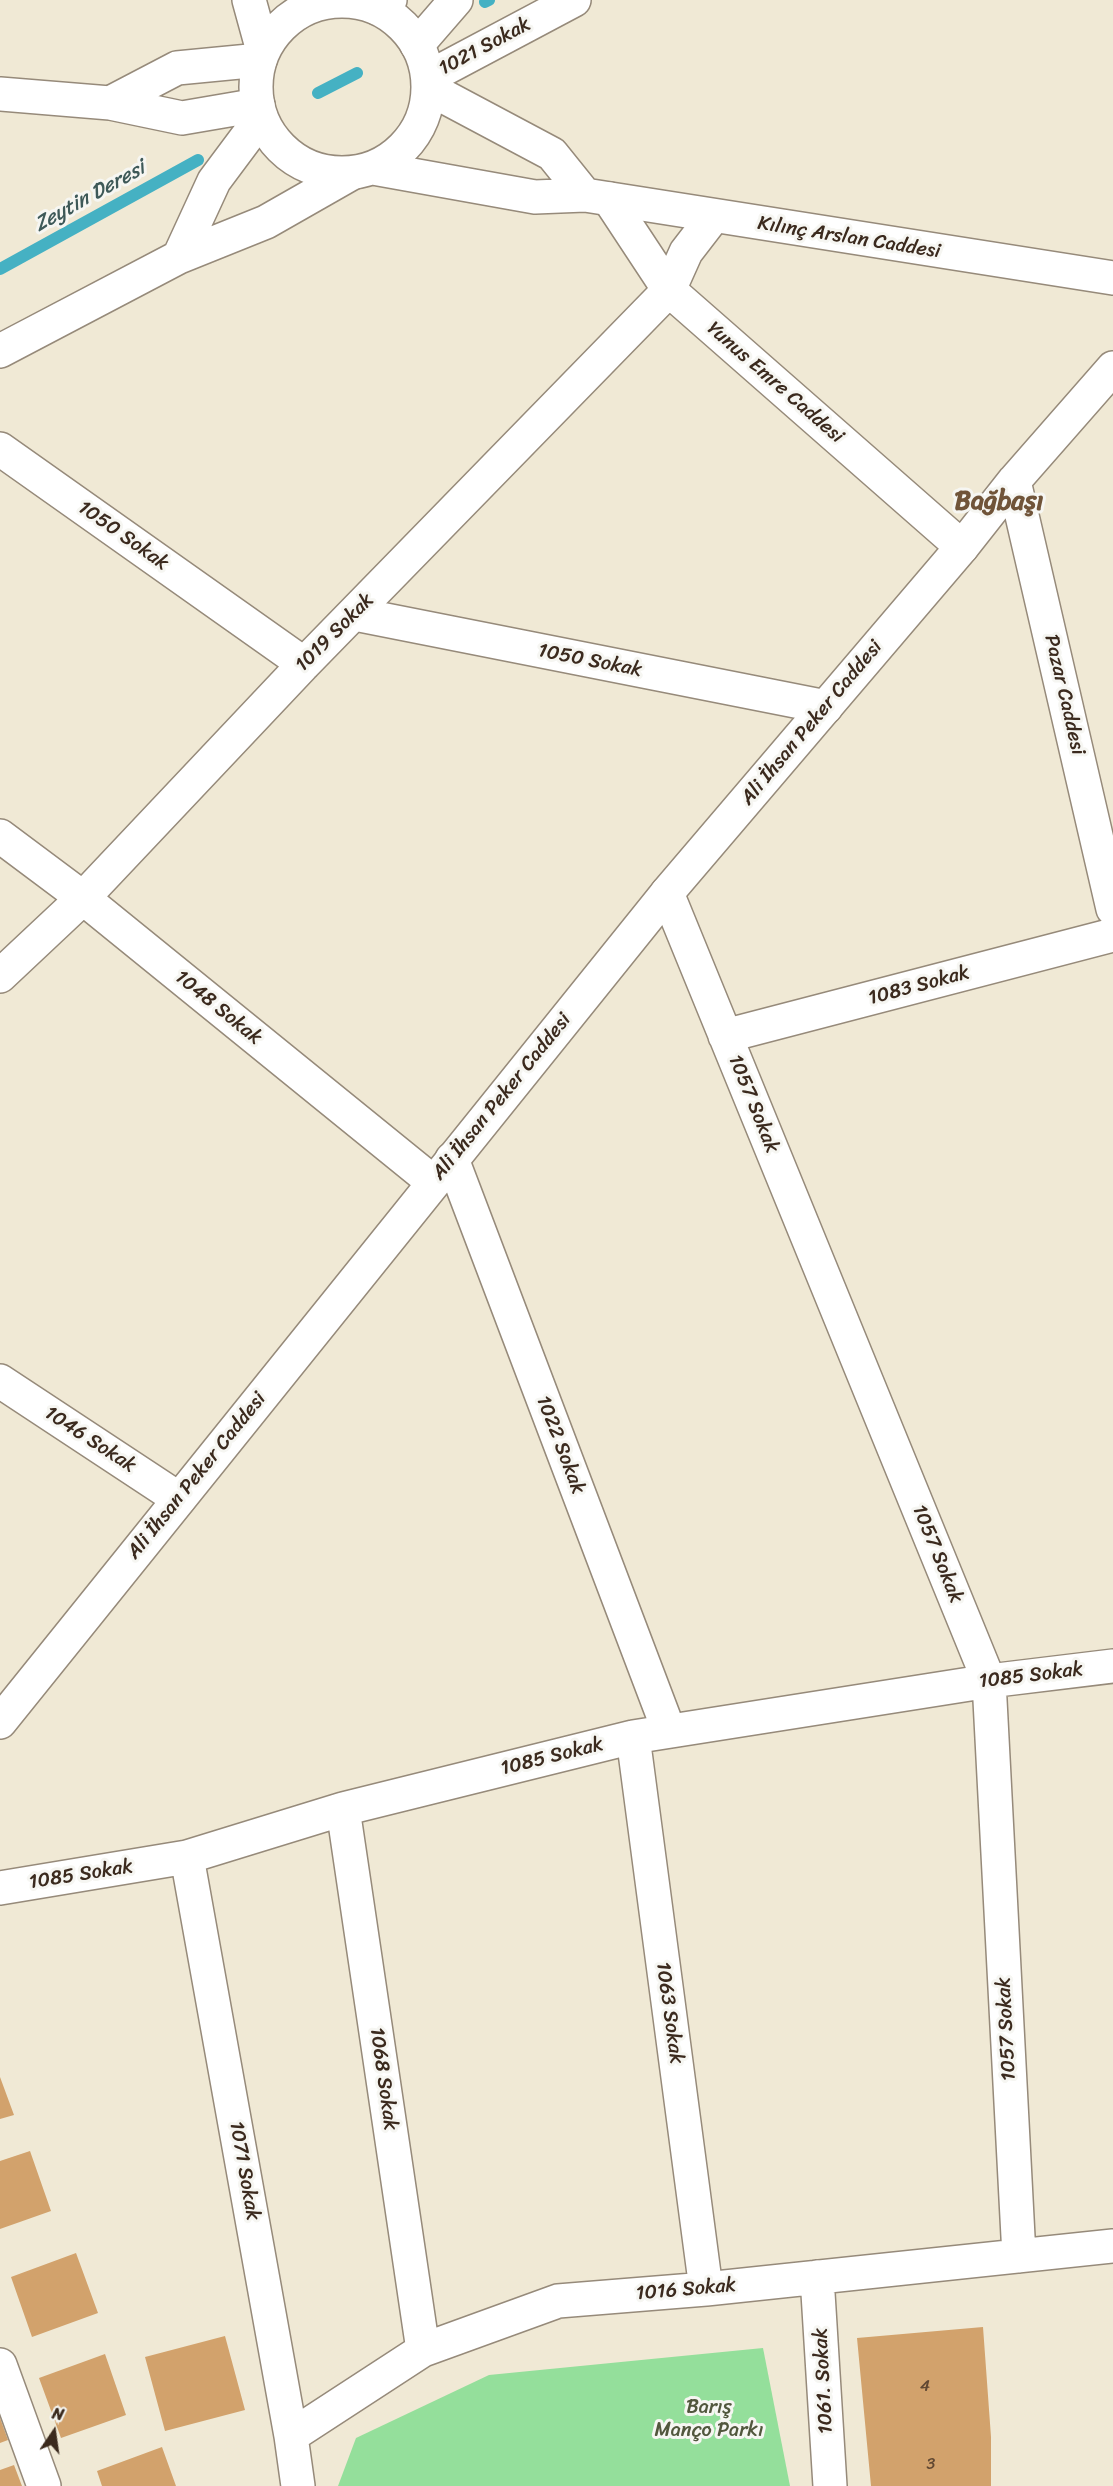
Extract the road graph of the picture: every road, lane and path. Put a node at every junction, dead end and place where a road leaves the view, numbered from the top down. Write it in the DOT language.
graph roads {
  1 [pos="249,0"];
  2 [pos="456,0"];
  3 [pos="573,0"];
  4 [pos="369,2"];
  5 [pos="417,45"];
  6 [pos="261,56"];
  7 [pos="428,82"];
  8 [pos="0,94"];
  9 [pos="110,103"];
  10 [pos="259,111"];
  11 [pos="362,170"];
  12 [pos="597,197"];
  13 [pos="713,217"];
  14 [pos="179,257"];
  15 [pos="1113,278"];
  16 [pos="669,290"];
  17 [pos="0,351"];
  18 [pos="1113,368"];
  19 [pos="0,449"];
  20 [pos="1014,481"];
  21 [pos="962,547"];
  22 [pos="355,614"];
  23 [pos="304,664"];
  24 [pos="826,707"];
  25 [pos="0,836"];
  26 [pos="667,893"];
  27 [pos="83,898"];
  28 [pos="1113,909"];
  29 [pos="1113,935"];
  30 [pos="0,976"];
  31 [pos="725,1036"];
  32 [pos="443,1171"];
  33 [pos="1,1383"];
  34 [pos="179,1498"];
  35 [pos="1113,1666"];
  36 [pos="988,1681"];
  37 [pos="0,1722"];
  38 [pos="669,1731"];
  39 [pos="633,1737"];
  40 [pos="343,1809"];
  41 [pos="187,1857"];
  42 [pos="0,1888"];
  43 [pos="1113,2246"];
  44 [pos="1019,2256"];
  45 [pos="818,2277"];
  46 [pos="706,2289"];
  47 [pos="423,2350"];
  48 [pos="0,2365"];
  49 [pos="291,2436"];
  50 [pos="44,2486"];
  51 [pos="298,2486"];
  52 [pos="830,2486"];
  1 -- 6 [label="street"];
  2 -- 5 [label="street"];
  3 -- 7 [label="street, 1021 Sokak"];
  4 -- 5 [label="street"];
  4 -- 6 [label="street"];
  5 -- 7 [label="street"];
  6 -- 9 [label="street"];
  6 -- 10 [label="street"];
  7 -- 11 [label="street"];
  7 -- 12 [label="street"];
  8 -- 9 [label="street"];
  9 -- 10 [label="street"];
  10 -- 11 [label="street"];
  10 -- 14 [label="street"];
  11 -- 12 [label="street, Kılınç Arslan Caddesi"];
  11 -- 14 [label="street"];
  12 -- 13 [label="street, Kılınç Arslan Caddesi"];
  12 -- 16 [label="street, Yunus Emre Caddesi"];
  13 -- 15 [label="street, Kılınç Arslan Caddesi"];
  13 -- 16 [label="street, 1019 Sokak"];
  14 -- 17 [label="street"];
  16 -- 21 [label="street, Yunus Emre Caddesi"];
  16 -- 22 [label="street, 1019 Sokak"];
  18 -- 20 [label="street, Ali İhsan Peker Caddesi"];
  19 -- 23 [label="street, 1050 Sokak"];
  20 -- 21 [label="street, Ali İhsan Peker Caddesi"];
  20 -- 28 [label="street, Pazar Caddesi"];
  21 -- 24 [label="street, Ali İhsan Peker Caddesi"];
  22 -- 23 [label="street, 1019 Sokak"];
  22 -- 24 [label="street, 1050 Sokak"];
  23 -- 27 [label="street, 1019 Sokak"];
  24 -- 26 [label="street, Ali İhsan Peker Caddesi"];
  25 -- 27 [label="street, 1048 Sokak"];
  26 -- 31 [label="street, 1057 Sokak"];
  26 -- 32 [label="street, Ali İhsan Peker Caddesi"];
  27 -- 30 [label="street, 1019 Sokak"];
  27 -- 32 [label="street, 1048 Sokak"];
  29 -- 31 [label="street, 1083 Sokak"];
  31 -- 36 [label="street, 1057 Sokak"];
  32 -- 34 [label="street, Ali İhsan Peker Caddesi"];
  32 -- 38 [label="street, 1022 Sokak"];
  33 -- 34 [label="street, 1046 Sokak"];
  34 -- 37 [label="street, Ali İhsan Peker Caddesi"];
  35 -- 36 [label="street, 1085 Sokak"];
  36 -- 38 [label="street, 1085 Sokak"];
  36 -- 44 [label="street, 1057 Sokak"];
  38 -- 39 [label="street, 1085 Sokak"];
  39 -- 40 [label="street, 1085 Sokak"];
  39 -- 46 [label="street, 1063 Sokak"];
  40 -- 41 [label="street, 1085 Sokak"];
  40 -- 47 [label="street, 1068 Sokak"];
  41 -- 42 [label="street, 1085 Sokak"];
  41 -- 49 [label="street, 1071 Sokak"];
  43 -- 44 [label="street, 1016 Sokak"];
  44 -- 45 [label="street, 1016 Sokak"];
  45 -- 46 [label="street, 1016 Sokak"];
  45 -- 52 [label="street, 1061. Sokak"];
  46 -- 47 [label="street, 1016 Sokak"];
  47 -- 49 [label="street, 1016 Sokak"];
  48 -- 50 [label="street"];
  49 -- 51 [label="street, 1071 Sokak"];
}
